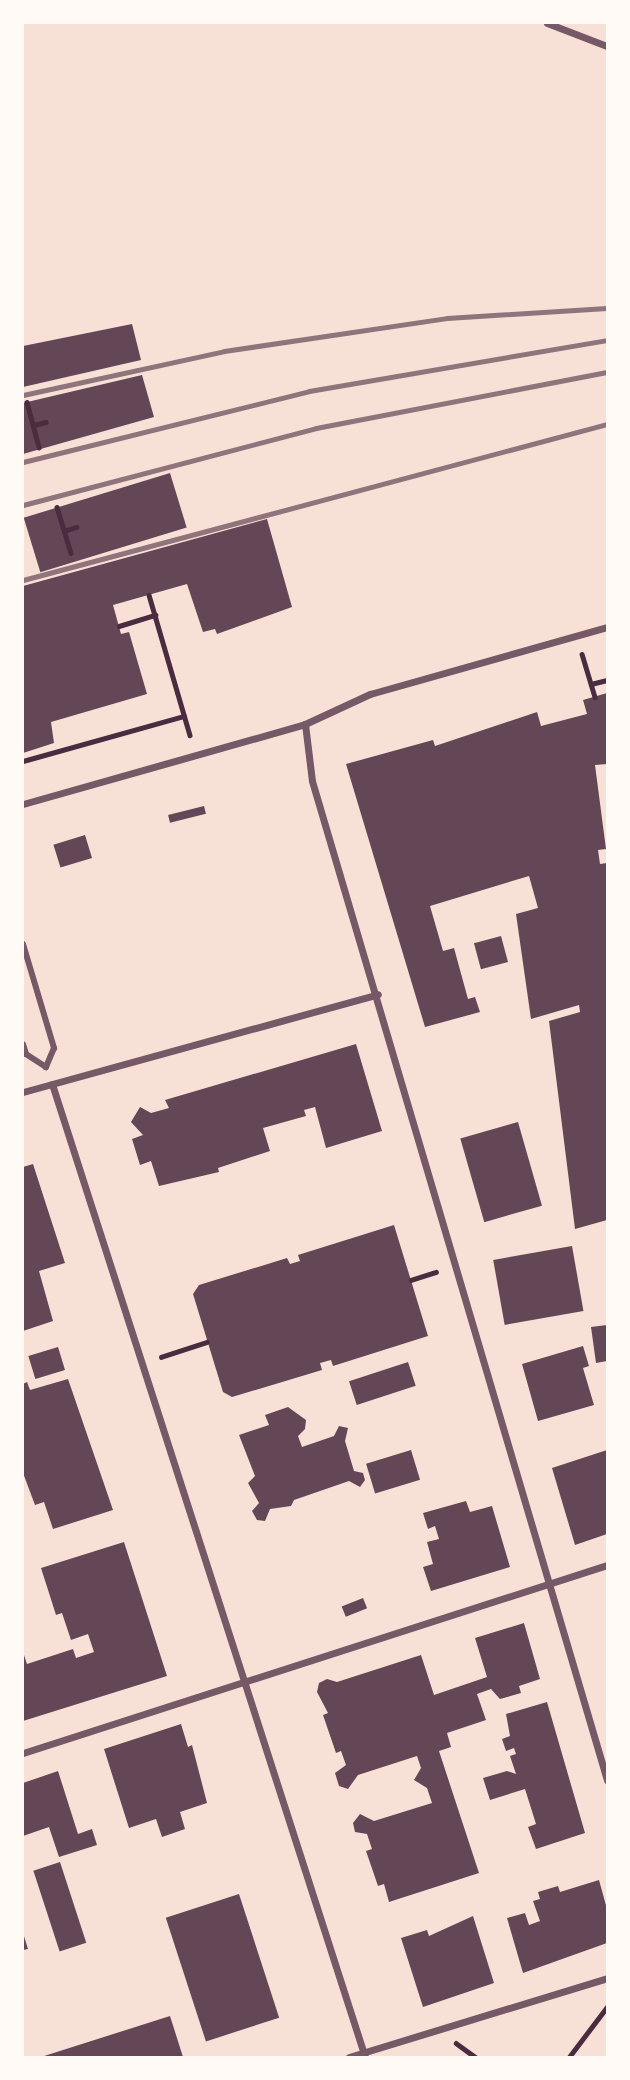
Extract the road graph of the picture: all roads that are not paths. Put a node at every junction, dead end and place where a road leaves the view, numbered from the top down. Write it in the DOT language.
graph roads {
  1 [pos="547,23"];
  2 [pos="607,46"];
  3 [pos="607,627"];
  4 [pos="305,724"];
  5 [pos="23,804"];
  6 [pos="23,944"];
  7 [pos="378,994"];
  8 [pos="23,1044"];
  9 [pos="52,1084"];
  10 [pos="23,1092"];
  11 [pos="607,1565"];
  12 [pos="549,1584"];
  13 [pos="244,1682"];
  14 [pos="23,1752"];
  15 [pos="607,1780"];
  16 [pos="607,1978"];
  17 [pos="364,2055"];
  18 [pos="349,2057"];
  1 -- 2 [label="street"];
  3 -- 4 [label="street"];
  4 -- 5 [label="street"];
  4 -- 7 [label="street"];
  6 -- 8 [label="street"];
  7 -- 9 [label="street"];
  7 -- 12 [label="street"];
  9 -- 10 [label="street"];
  9 -- 13 [label="street"];
  11 -- 12 [label="street"];
  12 -- 13 [label="street"];
  12 -- 15 [label="street"];
  13 -- 14 [label="street"];
  13 -- 17 [label="street"];
  16 -- 17 [label="street"];
  17 -- 18 [label="street"];
}
